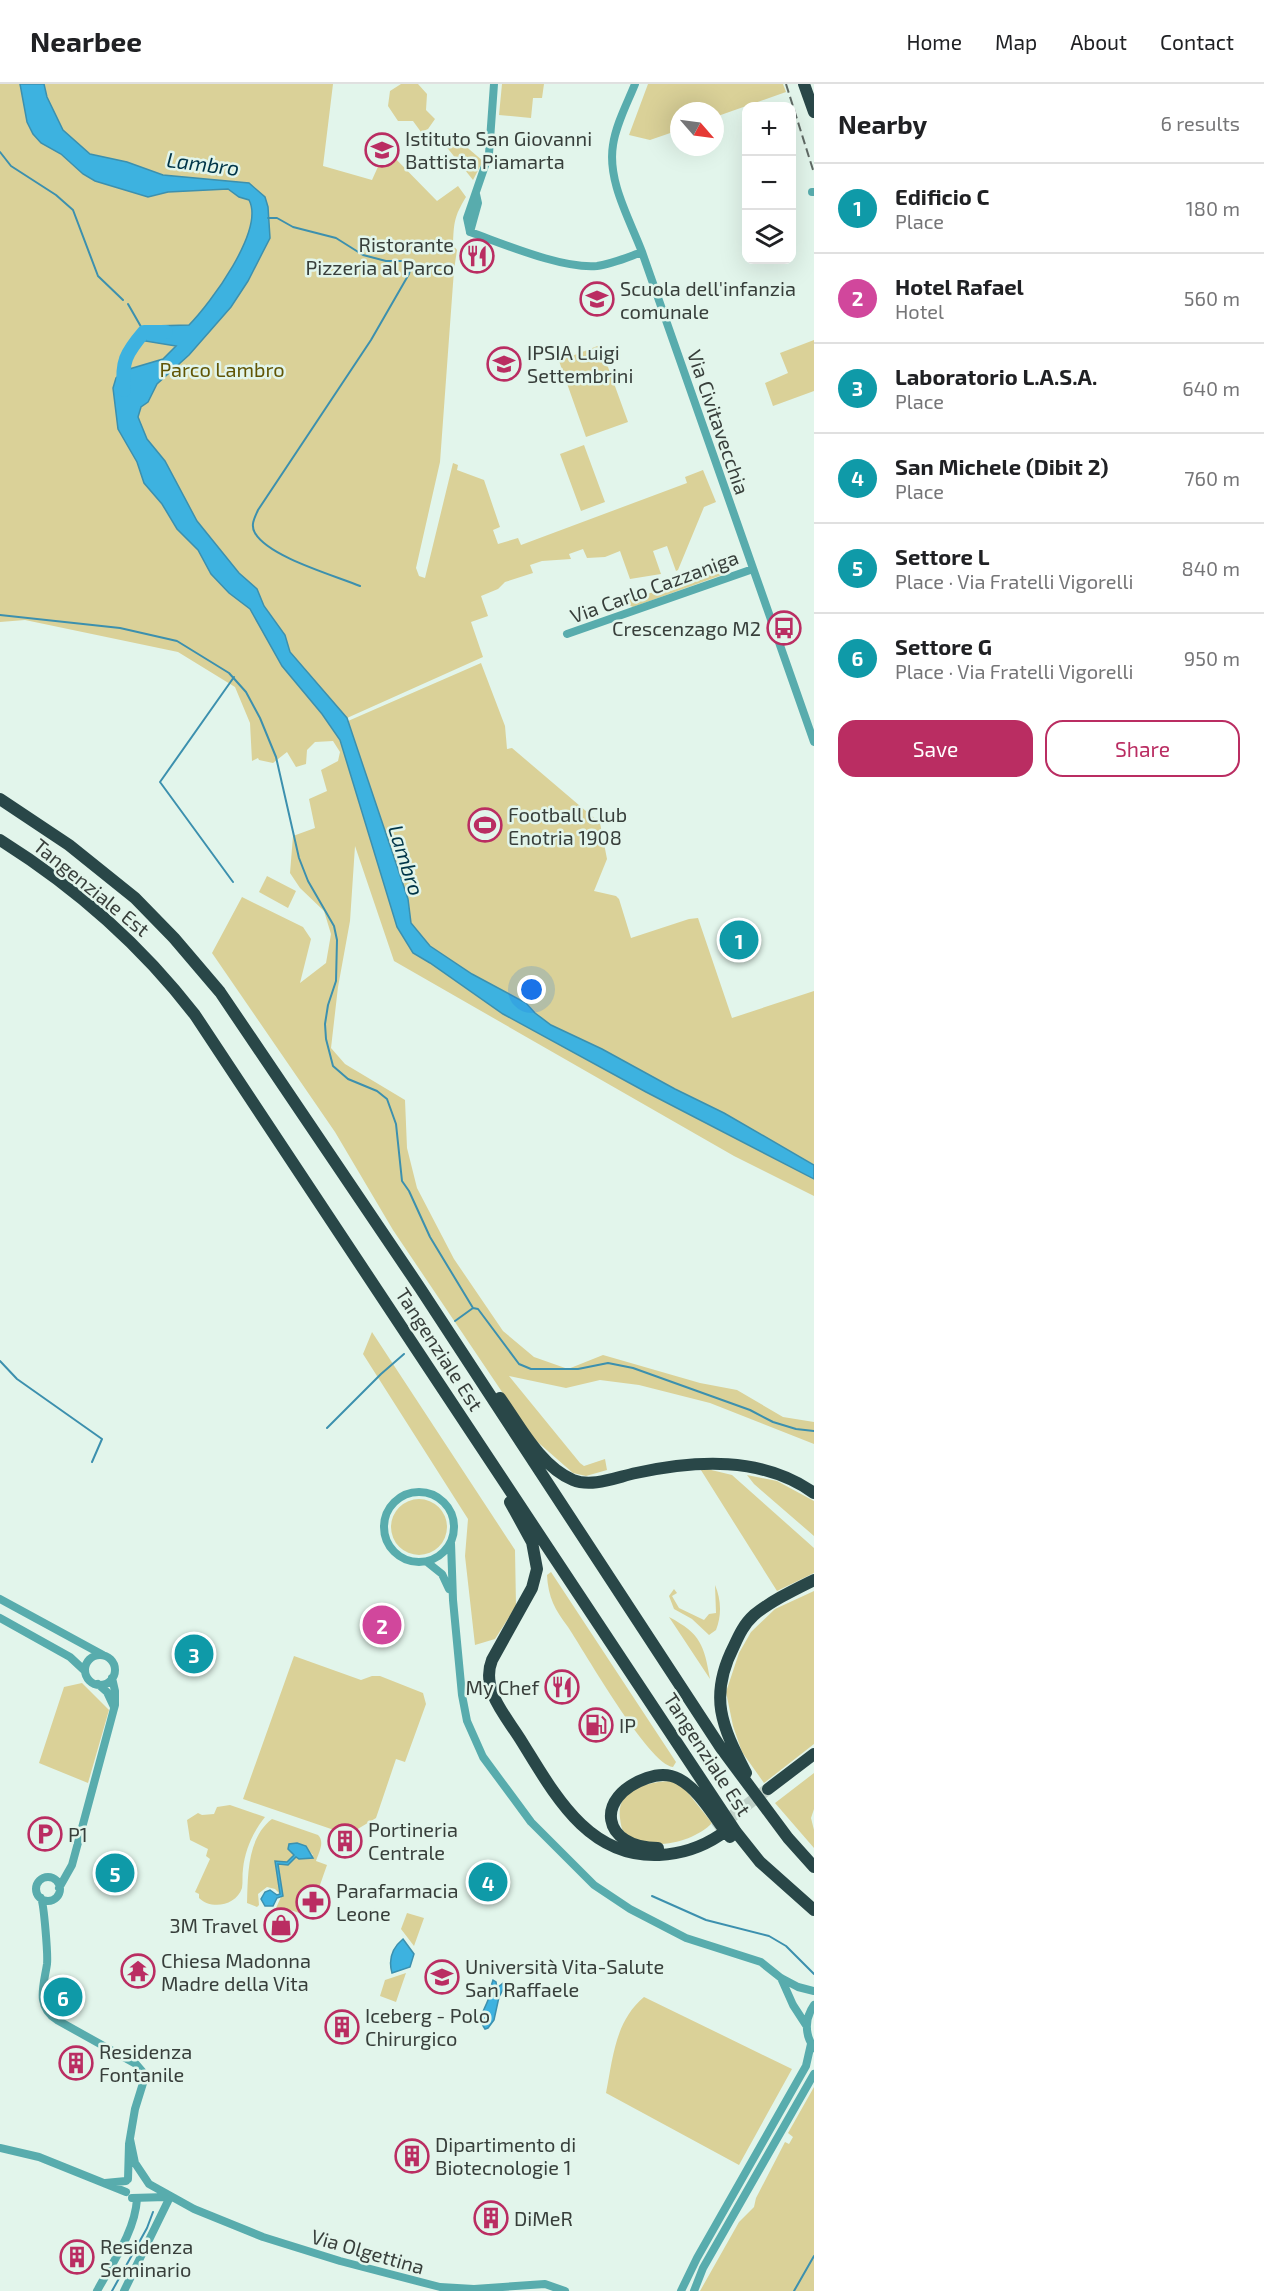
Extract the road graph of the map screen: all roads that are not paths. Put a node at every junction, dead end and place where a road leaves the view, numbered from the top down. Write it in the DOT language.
graph roads {
  1 [pos="494,84"];
  2 [pos="635,84"];
  3 [pos="804,84"];
  4 [pos="814,112"];
  5 [pos="642,252"];
  6 [pos="753,569"];
  7 [pos="567,634"];
  8 [pos="814,742"];
  9 [pos="0,798"];
  10 [pos="0,840"];
  11 [pos="479,1380"];
  12 [pos="507,1486"];
  13 [pos="814,1493"];
  14 [pos="451,1543"];
  15 [pos="428,1562"];
  16 [pos="814,1580"];
  17 [pos="0,1599"];
  18 [pos="453,1600"];
  19 [pos="0,1618"];
  20 [pos="103,1655"];
  21 [pos="85,1671"];
  22 [pos="112,1678"];
  23 [pos="97,1684"];
  24 [pos="114,1708"];
  25 [pos="814,1754"];
  26 [pos="814,1763"];
  27 [pos="760,1801"];
  28 [pos="760,1862"];
  29 [pos="814,1867"];
  30 [pos="68,1872"];
  31 [pos="52,1878"];
  32 [pos="59,1888"];
  33 [pos="41,1898"];
  34 [pos="51,1900"];
  35 [pos="44,1910"];
  36 [pos="814,1910"];
  37 [pos="781,1978"];
  38 [pos="814,1991"];
  39 [pos="814,2005"];
  40 [pos="806,2025"];
  41 [pos="813,2046"];
  42 [pos="814,2074"];
  43 [pos="130,2139"];
  44 [pos="0,2148"];
  45 [pos="127,2180"];
  46 [pos="146,2180"];
  47 [pos="102,2182"];
  48 [pos="126,2192"];
  49 [pos="170,2197"];
  50 [pos="140,2198"];
  51 [pos="96,2291"];
  52 [pos="124,2291"];
  53 [pos="565,2291"];
  54 [pos="681,2291"];
  55 [pos="694,2291"];
  1 -- 5 [label="street"];
  2 -- 5 [label="street, Via Civitavecchia"];
  3 -- 4 [label="highway"];
  5 -- 6 [label="street, Via Civitavecchia"];
  6 -- 7 [label="street, Via Carlo Cazzaniga"];
  6 -- 8 [label="street, Via Civitavecchia"];
  9 -- 11 [label="highway, Tangenziale Est"];
  10 -- 12 [label="highway, Tangenziale Est"];
  11 -- 13 [label="highway"];
  11 -- 27 [label="highway, Tangenziale Est"];
  12 -- 28 [label="highway, Tangenziale Est"];
  12 -- 28 [label="highway"];
  14 -- 15 [label="street"];
  14 -- 15 [label="street"];
  14 -- 18 [label="street"];
  15 -- 18 [label="street"];
  16 -- 27 [label="highway"];
  17 -- 20 [label="street"];
  18 -- 37 [label="street"];
  19 -- 21 [label="street"];
  20 -- 21 [label="street"];
  20 -- 22 [label="street"];
  21 -- 23 [label="street"];
  22 -- 23 [label="street"];
  22 -- 24 [label="street"];
  23 -- 24 [label="street"];
  24 -- 30 [label="street"];
  25 -- 26 [label="highway"];
  27 -- 29 [label="highway, Tangenziale Est"];
  28 -- 36 [label="highway, Tangenziale Est"];
  30 -- 31 [label="street"];
  30 -- 32 [label="street"];
  31 -- 32 [label="street"];
  31 -- 33 [label="street"];
  32 -- 34 [label="street"];
  33 -- 34 [label="street"];
  33 -- 35 [label="street"];
  34 -- 35 [label="street"];
  35 -- 43 [label="street"];
  37 -- 38 [label="street"];
  37 -- 40 [label="street"];
  39 -- 40 [label="street"];
  40 -- 41 [label="street"];
  41 -- 54 [label="street"];
  42 -- 55 [label="street"];
  43 -- 45 [label="street"];
  43 -- 46 [label="street"];
  44 -- 47 [label="street"];
  45 -- 46 [label="street"];
  45 -- 47 [label="street"];
  45 -- 48 [label="street"];
  46 -- 49 [label="street, Via Olgettina"];
  46 -- 50 [label="street"];
  47 -- 48 [label="street"];
  48 -- 50 [label="street"];
  49 -- 50 [label="street, Via Olgettina"];
  49 -- 52 [label="street"];
  49 -- 53 [label="street, Via Olgettina"];
  50 -- 51 [label="street"];
}
